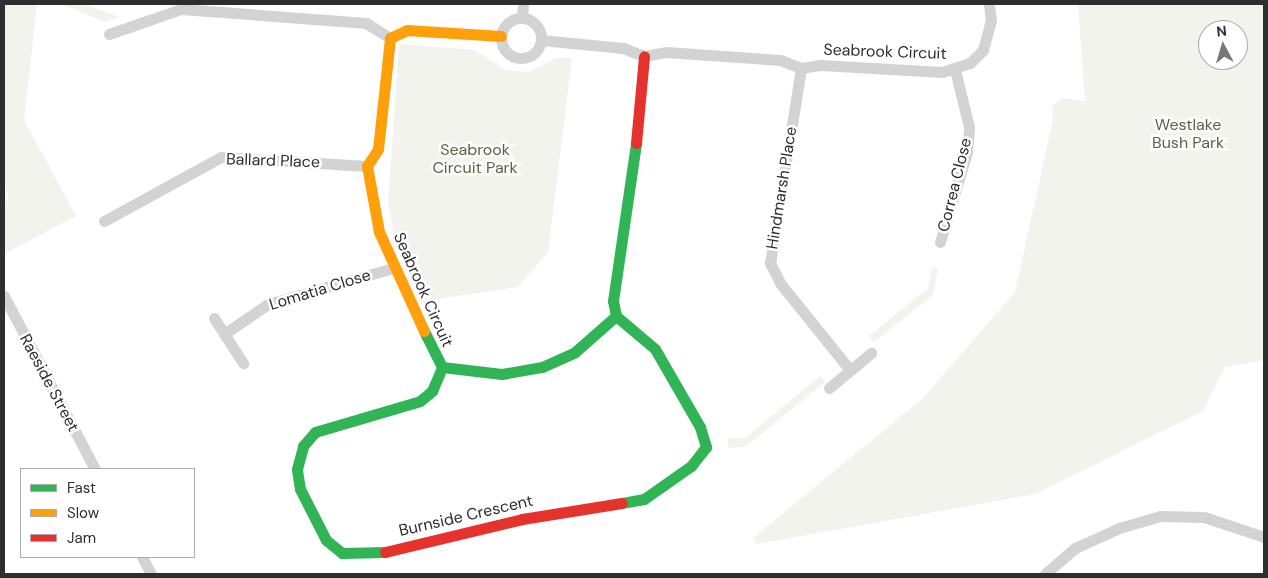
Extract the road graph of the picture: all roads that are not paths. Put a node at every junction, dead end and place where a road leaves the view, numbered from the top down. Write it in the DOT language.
graph roads {
  1 [pos="523,4"];
  2 [pos="989,4"];
  3 [pos="522,18"];
  4 [pos="109,34"];
  5 [pos="501,36"];
  6 [pos="390,38"];
  7 [pos="542,40"];
  8 [pos="644,56"];
  9 [pos="802,68"];
  10 [pos="955,70"];
  11 [pos="367,166"];
  12 [pos="104,220"];
  13 [pos="940,242"];
  14 [pos="393,268"];
  15 [pos="4,296"];
  16 [pos="616,316"];
  17 [pos="214,318"];
  18 [pos="224,334"];
  19 [pos="871,354"];
  20 [pos="243,363"];
  21 [pos="442,367"];
  22 [pos="850,370"];
  23 [pos="829,388"];
  24 [pos="94,468"];
  25 [pos="1264,537"];
  26 [pos="143,558"];
  27 [pos="151,574"];
  28 [pos="1045,574"];
  1 -- 3 [label="street"];
  2 -- 10 [label="street, Seabrook Circuit"];
  3 -- 5 [label="street"];
  3 -- 7 [label="street"];
  4 -- 6 [label="street"];
  5 -- 6 [label="street"];
  5 -- 7 [label="street"];
  6 -- 11 [label="street"];
  7 -- 8 [label="street, Seabrook Circuit"];
  8 -- 9 [label="street, Seabrook Circuit"];
  8 -- 16 [label="street"];
  9 -- 10 [label="street, Seabrook Circuit"];
  9 -- 22 [label="street, Hindmarsh Place"];
  10 -- 13 [label="street, Correa Close"];
  11 -- 12 [label="street, Ballard Place"];
  11 -- 14 [label="street, Seabrook Circuit"];
  14 -- 18 [label="street, Lomatia Close"];
  14 -- 21 [label="street, Seabrook Circuit"];
  15 -- 24 [label="street, Raeside Street"];
  16 -- 21 [label="street, Seabrook Circuit"];
  16 -- 21 [label="street, Burnside Crescent"];
  17 -- 18 [label="street"];
  18 -- 20 [label="street"];
  19 -- 22 [label="street"];
  22 -- 23 [label="street"];
  25 -- 28 [label="street"];
  26 -- 27 [label="street"];
}
